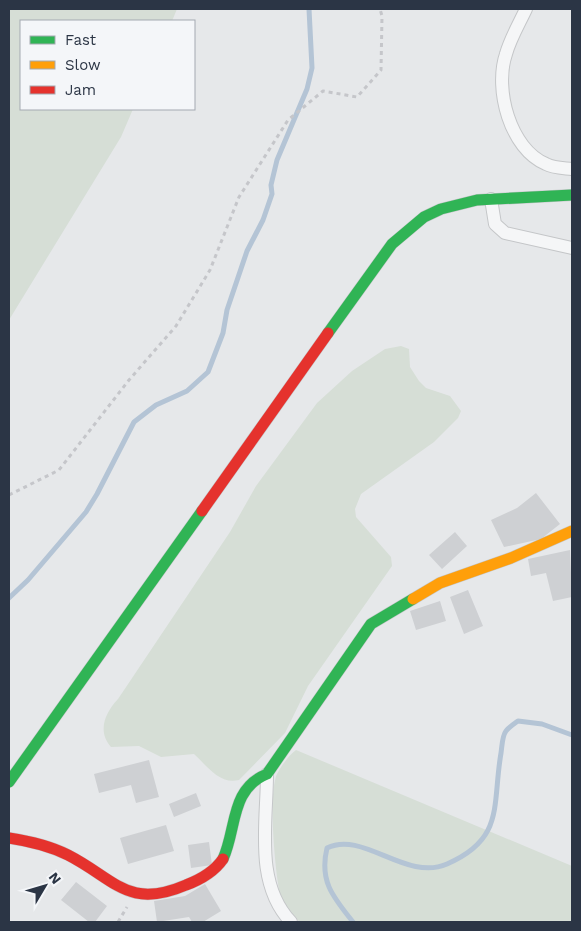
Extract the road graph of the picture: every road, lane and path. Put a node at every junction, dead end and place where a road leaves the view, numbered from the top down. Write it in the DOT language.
graph roads {
  1 [pos="380,9"];
  2 [pos="526,9"];
  3 [pos="572,169"];
  4 [pos="572,195"];
  5 [pos="491,199"];
  6 [pos="572,248"];
  7 [pos="9,495"];
  8 [pos="572,531"];
  9 [pos="267,774"];
  10 [pos="9,782"];
  11 [pos="9,838"];
  12 [pos="290,922"];
  1 -- 7 [label="path"];
  2 -- 3 [label="street"];
  4 -- 5 [label="street"];
  5 -- 6 [label="street"];
  5 -- 10 [label="street"];
  8 -- 9 [label="street"];
  9 -- 11 [label="street"];
  9 -- 12 [label="street"];
}
